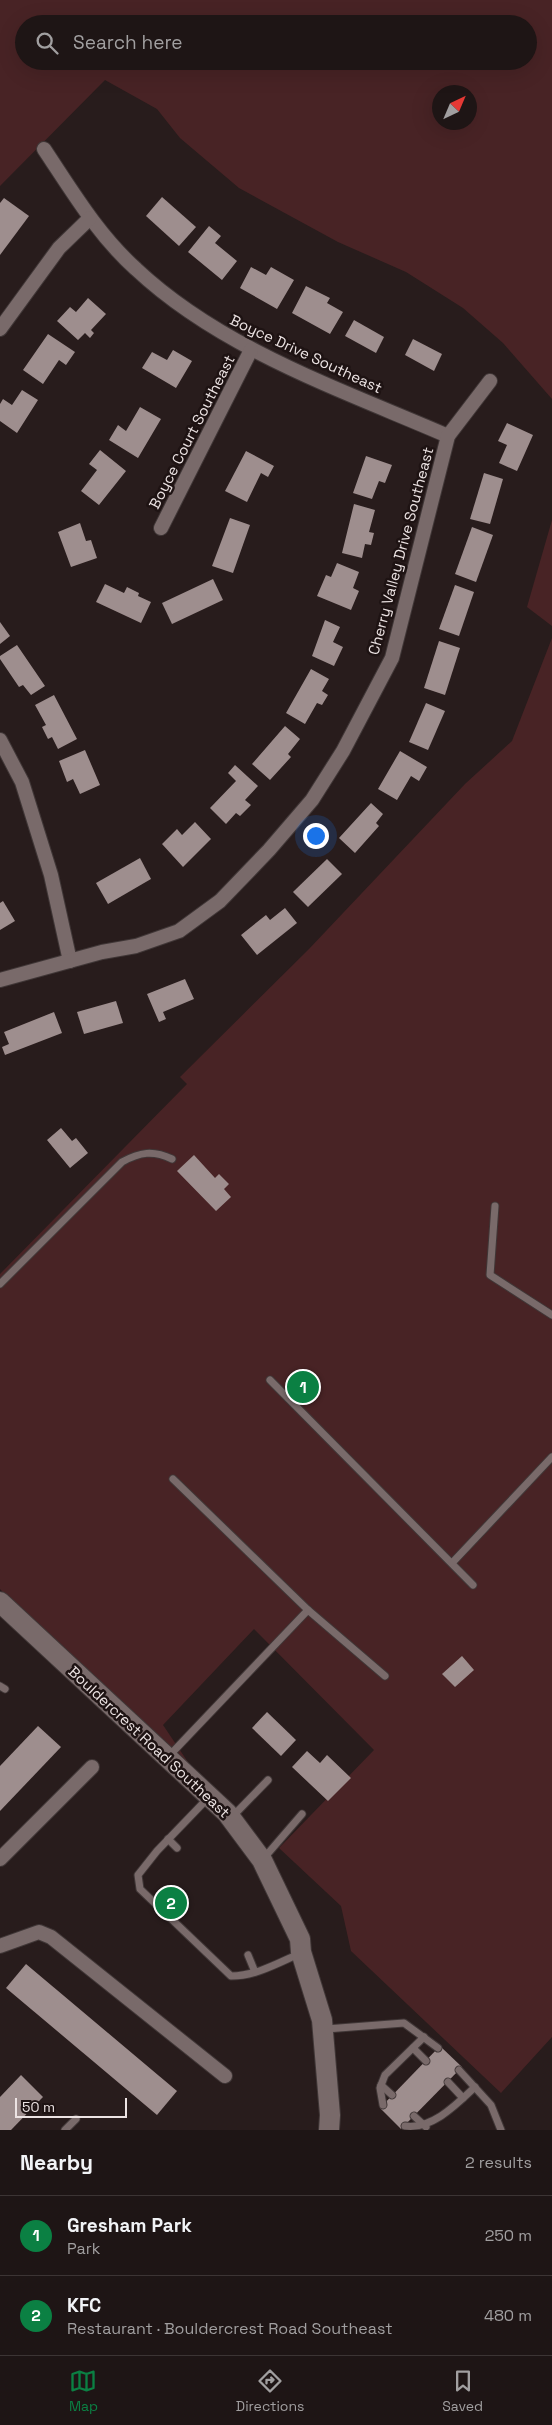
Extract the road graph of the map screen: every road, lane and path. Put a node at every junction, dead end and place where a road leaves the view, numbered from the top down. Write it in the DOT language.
graph roads {
  1 [pos="44,149"];
  2 [pos="90,218"];
  3 [pos="0,329"];
  4 [pos="251,350"];
  5 [pos="490,381"];
  6 [pos="448,436"];
  7 [pos="161,528"];
  8 [pos="0,740"];
  9 [pos="70,961"];
  10 [pos="0,980"];
  11 [pos="172,1158"];
  12 [pos="495,1206"];
  13 [pos="0,1284"];
  14 [pos="552,1315"];
  15 [pos="270,1380"];
  16 [pos="552,1457"];
  17 [pos="174,1479"];
  18 [pos="452,1563"];
  19 [pos="473,1585"];
  20 [pos="0,1602"];
  21 [pos="308,1610"];
  22 [pos="385,1676"];
  23 [pos="168,1758"];
  24 [pos="92,1767"];
  25 [pos="268,1780"];
  26 [pos="209,1797"];
  27 [pos="302,1814"];
  28 [pos="231,1818"];
  29 [pos="168,1839"];
  30 [pos="177,1848"];
  31 [pos="0,1859"];
  32 [pos="262,1860"];
  33 [pos="0,1946"];
  34 [pos="301,1952"];
  35 [pos="248,1955"];
  36 [pos="255,1972"];
  37 [pos="323,2029"];
  38 [pos="424,2037"];
  39 [pos="413,2048"];
  40 [pos="438,2048"];
  41 [pos="426,2061"];
  42 [pos="459,2070"];
  43 [pos="225,2076"];
  44 [pos="448,2082"];
  45 [pos="382,2085"];
  46 [pos="475,2087"];
  47 [pos="392,2095"];
  48 [pos="463,2098"];
  49 [pos="383,2105"];
  50 [pos="414,2116"];
  51 [pos="76,2119"];
  52 [pos="405,2126"];
  53 [pos="426,2127"];
  54 [pos="65,2130"];
  55 [pos="329,2130"];
  56 [pos="501,2130"];
  1 -- 2 [label="street, Boyce Drive Southeast"];
  2 -- 3 [label="street"];
  2 -- 4 [label="street, Boyce Drive Southeast"];
  4 -- 6 [label="street, Boyce Drive Southeast"];
  4 -- 7 [label="street, Boyce Court Southeast"];
  5 -- 6 [label="street, Cherry Valley Drive Southeast"];
  6 -- 9 [label="street, Cherry Valley Drive Southeast"];
  8 -- 9 [label="street"];
  9 -- 10 [label="street, Cherry Valley Drive Southeast"];
  11 -- 13 [label="lane"];
  12 -- 14 [label="lane"];
  15 -- 18 [label="lane"];
  16 -- 18 [label="lane"];
  17 -- 21 [label="lane"];
  18 -- 19 [label="lane"];
  20 -- 23 [label="street, Bouldercrest Road Southeast"];
  21 -- 22 [label="lane"];
  21 -- 23 [label="lane"];
  23 -- 26 [label="street, Bouldercrest Road Southeast"];
  24 -- 31 [label="street"];
  25 -- 28 [label="lane"];
  26 -- 28 [label="street, Bouldercrest Road Southeast"];
  26 -- 29 [label="lane"];
  27 -- 32 [label="lane"];
  28 -- 32 [label="street, Bouldercrest Road Southeast"];
  29 -- 30 [label="lane"];
  29 -- 36 [label="lane"];
  32 -- 34 [label="street, Bouldercrest Road Southeast"];
  33 -- 43 [label="street"];
  34 -- 36 [label="lane"];
  34 -- 37 [label="street, Bouldercrest Road Southeast"];
  35 -- 36 [label="lane"];
  37 -- 38 [label="lane"];
  37 -- 55 [label="street, Bouldercrest Road Southeast"];
  38 -- 39 [label="lane"];
  38 -- 40 [label="lane"];
  39 -- 41 [label="lane"];
  39 -- 45 [label="lane"];
  42 -- 46 [label="lane"];
  44 -- 48 [label="lane"];
  45 -- 47 [label="lane"];
  45 -- 49 [label="lane"];
  46 -- 48 [label="lane"];
  46 -- 56 [label="lane"];
  48 -- 53 [label="lane"];
  50 -- 53 [label="lane"];
  51 -- 54 [label="lane"];
  52 -- 53 [label="lane"];
}
